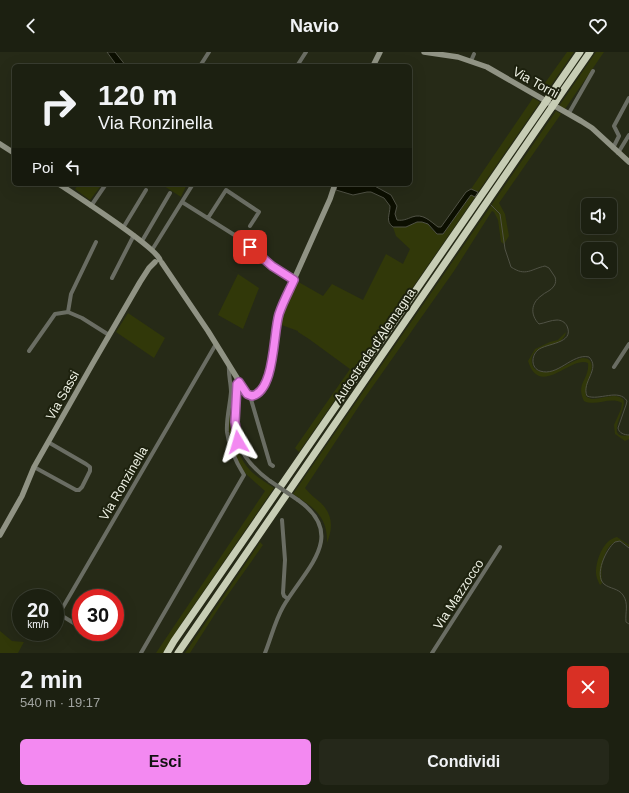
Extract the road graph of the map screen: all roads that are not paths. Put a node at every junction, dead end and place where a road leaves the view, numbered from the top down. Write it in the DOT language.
graph roads {
  1 [pos="209,52"];
  2 [pos="306,52"];
  3 [pos="376,52"];
  4 [pos="380,52"];
  5 [pos="424,52"];
  6 [pos="580,52"];
  7 [pos="590,52"];
  8 [pos="474,54"];
  9 [pos="471,61"];
  10 [pos="201,64"];
  11 [pos="298,64"];
  12 [pos="374,64"];
  13 [pos="593,71"];
  14 [pos="629,98"];
  15 [pos="551,102"];
  16 [pos="570,113"];
  17 [pos="629,135"];
  18 [pos="0,144"];
  19 [pos="613,148"];
  20 [pos="12,152"];
  21 [pos="618,153"];
  22 [pos="629,162"];
  23 [pos="62,186"];
  24 [pos="105,186"];
  25 [pos="192,186"];
  26 [pos="334,186"];
  27 [pos="146,190"];
  28 [pos="170,193"];
  29 [pos="182,202"];
  30 [pos="91,206"];
  31 [pos="208,218"];
  32 [pos="250,226"];
  33 [pos="123,228"];
  34 [pos="134,235"];
  35 [pos="142,241"];
  36 [pos="96,242"];
  37 [pos="156,259"];
  38 [pos="112,278"];
  39 [pos="294,280"];
  40 [pos="68,312"];
  41 [pos="109,335"];
  42 [pos="216,344"];
  43 [pos="629,344"];
  44 [pos="29,351"];
  45 [pos="229,364"];
  46 [pos="614,366"];
  47 [pos="239,382"];
  48 [pos="248,395"];
  49 [pos="48,442"];
  50 [pos="273,466"];
  51 [pos="34,467"];
  52 [pos="282,520"];
  53 [pos="0,535"];
  54 [pos="500,547"];
  55 [pos="74,589"];
  56 [pos="72,593"];
  57 [pos="288,599"];
  58 [pos="72,622"];
  59 [pos="141,653"];
  60 [pos="168,653"];
  61 [pos="178,653"];
  62 [pos="265,653"];
  63 [pos="432,653"];
  1 -- 10 [label="street"];
  2 -- 11 [label="street"];
  3 -- 12 [label="street"];
  4 -- 12 [label="street"];
  5 -- 9 [label="street, Via Torni"];
  6 -- 15 [label="highway, Autostrada d'Alemagna"];
  7 -- 15 [label="highway, Autostrada d'Alemagna"];
  8 -- 9 [label="street"];
  9 -- 16 [label="street, Via Torni"];
  13 -- 16 [label="street, Via Torni"];
  14 -- 19 [label="street"];
  15 -- 60 [label="highway, Autostrada d'Alemagna"];
  15 -- 61 [label="highway, Autostrada d'Alemagna"];
  16 -- 19 [label="street, Via Torni"];
  17 -- 21 [label="street"];
  18 -- 20 [label="street"];
  19 -- 21 [label="street, Via Torni"];
  21 -- 22 [label="street, Via Torni"];
  23 -- 30 [label="street"];
  24 -- 30 [label="street"];
  25 -- 29 [label="street"];
  26 -- 39 [label="street"];
  27 -- 33 [label="street"];
  28 -- 35 [label="street"];
  29 -- 31 [label="street"];
  29 -- 37 [label="street"];
  30 -- 33 [label="street"];
  31 -- 32 [label="street"];
  31 -- 39 [label="street"];
  33 -- 34 [label="street"];
  34 -- 35 [label="street"];
  34 -- 38 [label="street"];
  35 -- 37 [label="street"];
  36 -- 40 [label="street"];
  37 -- 41 [label="street, Via Sassi"];
  37 -- 42 [label="street"];
  39 -- 48 [label="street"];
  40 -- 41 [label="street"];
  40 -- 44 [label="street"];
  41 -- 49 [label="street, Via Sassi"];
  42 -- 45 [label="street"];
  42 -- 55 [label="street, Via Ronzinella"];
  43 -- 46 [label="street"];
  45 -- 47 [label="street"];
  45 -- 59 [label="street"];
  47 -- 48 [label="street"];
  47 -- 57 [label="street, bridge"];
  48 -- 50 [label="street"];
  49 -- 51 [label="street, Via Sassi"];
  49 -- 51 [label="street"];
  51 -- 53 [label="street, Via Sassi"];
  52 -- 57 [label="street"];
  54 -- 63 [label="street, Via Mazzocco"];
  56 -- 58 [label="street, Via Ronzinella"];
  57 -- 62 [label="street"];
}
